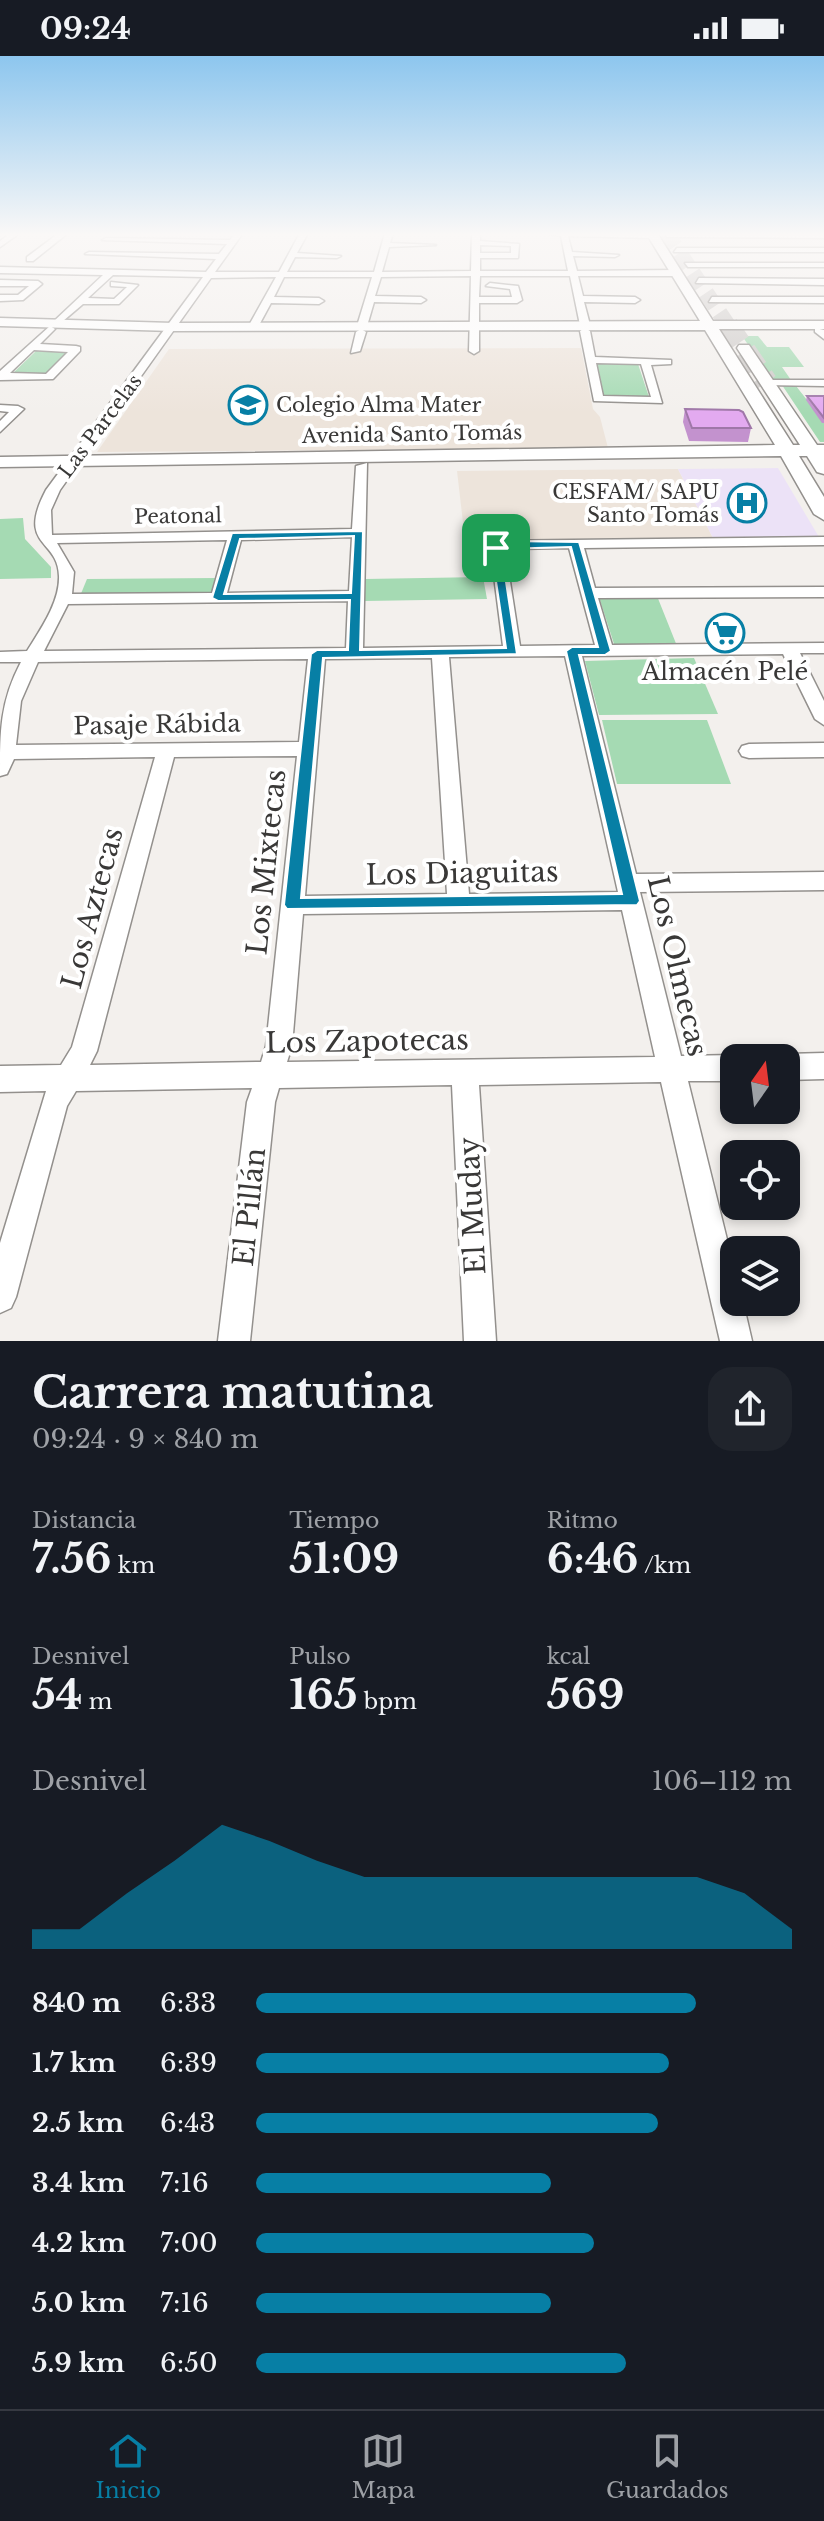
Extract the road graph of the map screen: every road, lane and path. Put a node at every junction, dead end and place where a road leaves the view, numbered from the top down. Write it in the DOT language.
graph roads {
  1 [pos="26,293"];
  2 [pos="90,293"];
  3 [pos="126,293"];
  4 [pos="199,293"];
  5 [pos="271,293"];
  6 [pos="306,293"];
  7 [pos="372,293"];
  8 [pos="407,293"];
  9 [pos="475,293"];
  10 [pos="515,293"];
  11 [pos="578,293"];
  12 [pos="615,293"];
  13 [pos="698,293"];
  14 [pos="707,293"];
  15 [pos="0,298"];
  16 [pos="370,299"];
  17 [pos="579,299"];
  18 [pos="617,299"];
  19 [pos="267,300"];
  20 [pos="303,300"];
  21 [pos="405,300"];
  22 [pos="421,300"];
  23 [pos="475,300"];
  24 [pos="635,300"];
  25 [pos="712,300"];
  26 [pos="824,300"];
  27 [pos="81,301"];
  28 [pos="319,301"];
  29 [pos="0,325"];
  30 [pos="53,327"];
  31 [pos="253,327"];
  32 [pos="474,328"];
  33 [pos="585,328"];
  34 [pos="721,328"];
  35 [pos="362,329"];
  36 [pos="171,330"];
  37 [pos="822,330"];
  38 [pos="32,347"];
  39 [pos="355,351"];
  40 [pos="474,351"];
  41 [pos="591,360"];
  42 [pos="645,362"];
  43 [pos="667,362"];
  44 [pos="1,376"];
  45 [pos="768,383"];
  46 [pos="824,383"];
  47 [pos="0,408"];
  48 [pos="0,428"];
  49 [pos="791,456"];
  50 [pos="820,458"];
  51 [pos="0,462"];
  52 [pos="69,466"];
  53 [pos="362,466"];
  54 [pos="0,471"];
  55 [pos="824,514"];
  56 [pos="359,533"];
  57 [pos="235,536"];
  58 [pos="45,539"];
  59 [pos="824,541"];
  60 [pos="575,544"];
  61 [pos="824,592"];
  62 [pos="589,593"];
  63 [pos="356,596"];
  64 [pos="218,598"];
  65 [pos="62,599"];
  66 [pos="824,648"];
  67 [pos="789,649"];
  68 [pos="572,651"];
  69 [pos="605,651"];
  70 [pos="440,652"];
  71 [pos="512,652"];
  72 [pos="354,653"];
  73 [pos="317,654"];
  74 [pos="32,655"];
  75 [pos="0,657"];
  76 [pos="824,719"];
  77 [pos="307,749"];
  78 [pos="824,750"];
  79 [pos="166,751"];
  80 [pos="749,751"];
  81 [pos="4,761"];
  82 [pos="824,881"];
  83 [pos="629,892"];
  84 [pos="459,903"];
  85 [pos="292,905"];
  86 [pos="824,1066"];
  87 [pos="800,1067"];
  88 [pos="720,1068"];
  89 [pos="671,1069"];
  90 [pos="465,1072"];
  91 [pos="269,1075"];
  92 [pos="69,1077"];
  93 [pos="0,1079"];
  94 [pos="0,1297"];
  95 [pos="234,1341"];
  96 [pos="480,1341"];
  97 [pos="736,1341"];
  1 -- 15 [label="street"];
  2 -- 27 [label="street"];
  3 -- 27 [label="street"];
  4 -- 36 [label="street, Las Parcelas"];
  5 -- 19 [label="street"];
  6 -- 20 [label="street"];
  7 -- 16 [label="street"];
  8 -- 21 [label="street"];
  9 -- 23 [label="street"];
  10 -- 23 [label="street"];
  11 -- 17 [label="street"];
  12 -- 18 [label="street"];
  13 -- 34 [label="main road"];
  14 -- 25 [label="main road"];
  16 -- 21 [label="street"];
  16 -- 35 [label="street"];
  17 -- 18 [label="street"];
  17 -- 33 [label="street"];
  18 -- 24 [label="street"];
  19 -- 20 [label="street"];
  19 -- 31 [label="street"];
  20 -- 28 [label="street"];
  21 -- 22 [label="street"];
  23 -- 32 [label="street"];
  25 -- 26 [label="street"];
  25 -- 34 [label="main road"];
  27 -- 30 [label="street"];
  29 -- 30 [label="main road"];
  30 -- 36 [label="main road"];
  30 -- 38 [label="street"];
  31 -- 35 [label="main road"];
  31 -- 36 [label="main road"];
  32 -- 33 [label="main road"];
  32 -- 35 [label="main road"];
  32 -- 40 [label="street"];
  33 -- 34 [label="main road"];
  33 -- 41 [label="street"];
  34 -- 37 [label="main road"];
  34 -- 45 [label="main road"];
  34 -- 49 [label="main road"];
  35 -- 36 [label="main road"];
  35 -- 39 [label="street"];
  36 -- 52 [label="street, Las Parcelas"];
  38 -- 44 [label="street"];
  38 -- 44 [label="street"];
  41 -- 42 [label="street"];
  41 -- 42 [label="street"];
  42 -- 43 [label="street"];
  45 -- 46 [label="street"];
  45 -- 50 [label="main road"];
  47 -- 48 [label="street"];
  49 -- 50 [label="main road, Avenida Santo Tomás"];
  49 -- 52 [label="main road, Avenida Santo Tomás"];
  49 -- 53 [label="main road, Avenida Santo Tomás"];
  49 -- 55 [label="main road"];
  51 -- 52 [label="main road, Avenida Santo Tomás"];
  52 -- 53 [label="main road, Avenida Santo Tomás"];
  52 -- 54 [label="main road, Avenida Santo Tomás"];
  52 -- 58 [label="street, Las Parcelas"];
  53 -- 56 [label="street"];
  56 -- 57 [label="street, Peatonal"];
  56 -- 63 [label="street"];
  57 -- 58 [label="street, Peatonal"];
  57 -- 64 [label="street"];
  58 -- 65 [label="street"];
  59 -- 60 [label="street"];
  60 -- 62 [label="street"];
  60 -- 71 [label="street"];
  61 -- 62 [label="street"];
  62 -- 69 [label="street"];
  63 -- 64 [label="street"];
  63 -- 72 [label="street"];
  64 -- 65 [label="street"];
  65 -- 74 [label="street"];
  66 -- 67 [label="street"];
  67 -- 69 [label="street"];
  67 -- 76 [label="street"];
  68 -- 69 [label="street"];
  68 -- 71 [label="street"];
  68 -- 83 [label="street, Los Olmecas"];
  70 -- 71 [label="street"];
  70 -- 72 [label="street"];
  70 -- 84 [label="street"];
  72 -- 73 [label="street"];
  73 -- 74 [label="street"];
  73 -- 77 [label="street, Los Mixtecas"];
  74 -- 75 [label="street"];
  74 -- 81 [label="street"];
  77 -- 79 [label="street, Pasaje Rábida"];
  77 -- 85 [label="street, Los Mixtecas"];
  78 -- 80 [label="street"];
  79 -- 81 [label="street, Pasaje Rábida"];
  79 -- 92 [label="street, Los Aztecas"];
  82 -- 83 [label="street, Los Diaguitas"];
  83 -- 84 [label="street, Los Diaguitas"];
  83 -- 89 [label="street, Los Olmecas"];
  84 -- 85 [label="street, Los Diaguitas"];
  85 -- 91 [label="street, Los Mixtecas"];
  86 -- 87 [label="street"];
  88 -- 89 [label="street, Los Zapotecas"];
  89 -- 90 [label="street, Los Zapotecas"];
  89 -- 97 [label="street, Los Olmecas"];
  90 -- 91 [label="street, Los Zapotecas"];
  90 -- 96 [label="street, El Muday"];
  91 -- 92 [label="street, Los Zapotecas"];
  91 -- 95 [label="street, El Pillán"];
  92 -- 93 [label="street, Los Zapotecas"];
  92 -- 94 [label="street, Los Aztecas"];
}
